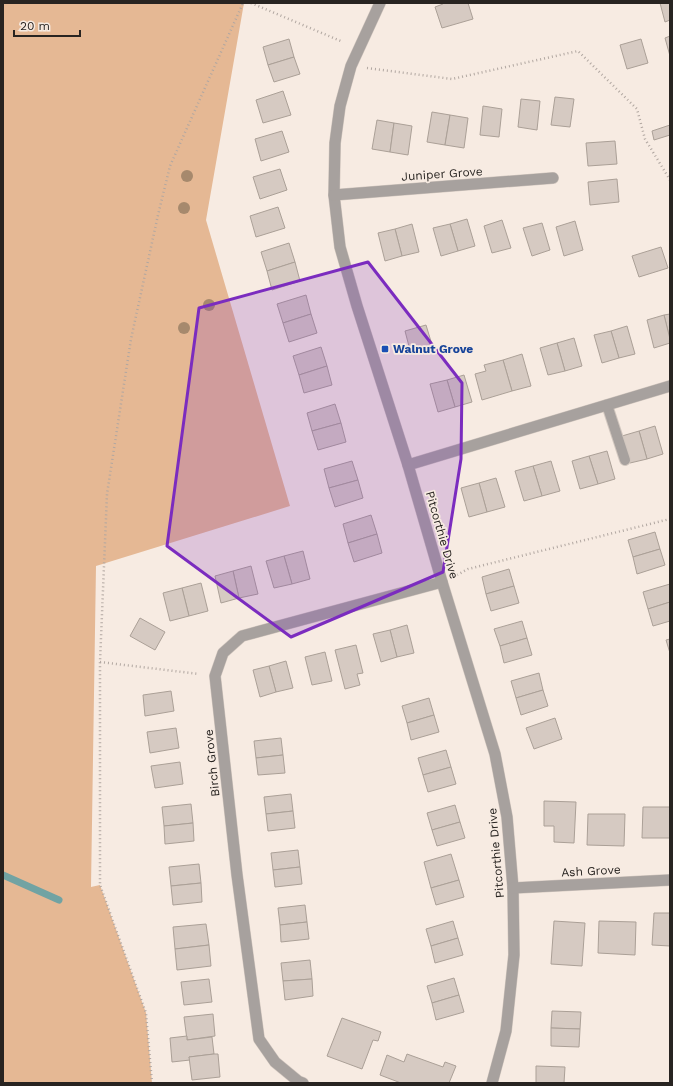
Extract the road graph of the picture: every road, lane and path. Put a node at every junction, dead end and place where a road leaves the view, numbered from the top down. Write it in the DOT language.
graph roads {
  1 [pos="244,3"];
  2 [pos="251,3"];
  3 [pos="380,3"];
  4 [pos="359,48"];
  5 [pos="351,66"];
  6 [pos="553,178"];
  7 [pos="670,180"];
  8 [pos="334,195"];
  9 [pos="670,386"];
  10 [pos="607,405"];
  11 [pos="625,460"];
  12 [pos="408,465"];
  13 [pos="670,519"];
  14 [pos="442,582"];
  15 [pos="100,662"];
  16 [pos="215,676"];
  17 [pos="670,880"];
  18 [pos="513,888"];
  19 [pos="152,1083"];
  20 [pos="303,1083"];
  21 [pos="492,1083"];
  1 -- 15 [label="path"];
  2 -- 4 [label="path"];
  3 -- 4 [label="street, Pitcorthie Drive"];
  4 -- 5 [label="street, Pitcorthie Drive"];
  5 -- 7 [label="path"];
  5 -- 8 [label="street, Pitcorthie Drive"];
  6 -- 8 [label="street, Juniper Grove"];
  8 -- 12 [label="street, Pitcorthie Drive"];
  9 -- 10 [label="street"];
  10 -- 11 [label="lane"];
  10 -- 12 [label="street"];
  12 -- 14 [label="street, Pitcorthie Drive"];
  13 -- 14 [label="path"];
  14 -- 16 [label="street, Birch Grove"];
  14 -- 18 [label="street, Pitcorthie Drive"];
  15 -- 16 [label="path"];
  15 -- 19 [label="path"];
  16 -- 20 [label="street, Birch Grove"];
  17 -- 18 [label="street, Ash Grove"];
  18 -- 21 [label="street, Pitcorthie Drive"];
}
